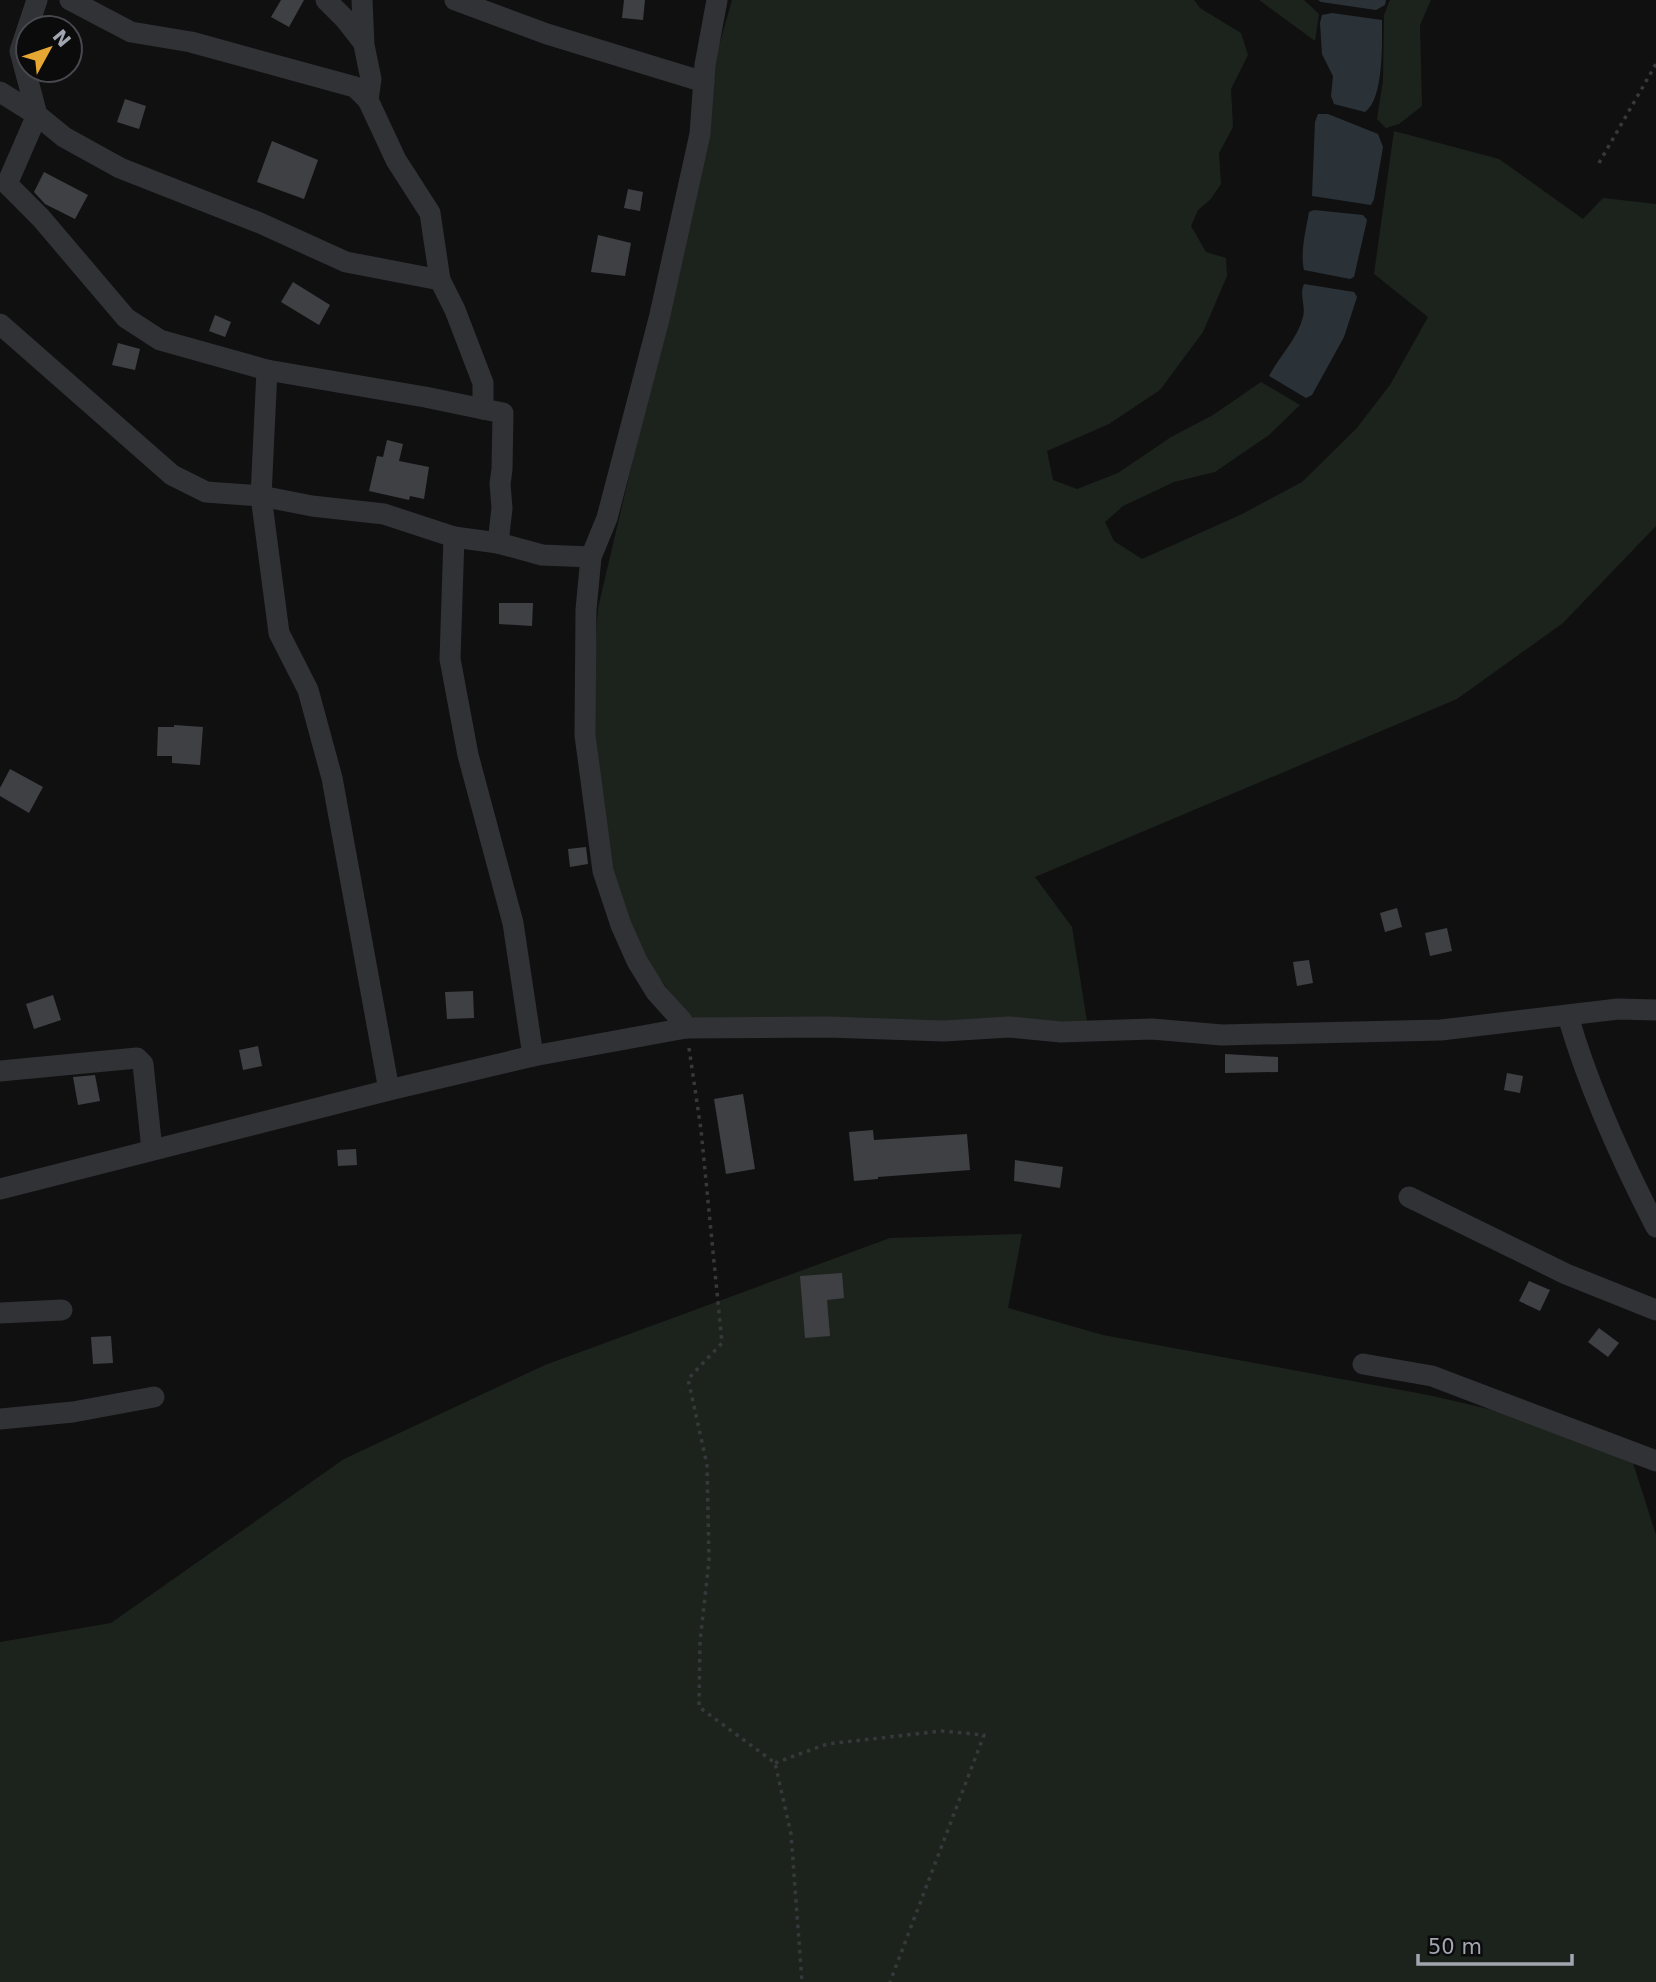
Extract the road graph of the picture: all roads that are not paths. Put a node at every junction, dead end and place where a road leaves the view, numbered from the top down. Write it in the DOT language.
graph roads {
  1 [pos="37,0"];
  2 [pos="70,0"];
  3 [pos="326,0"];
  4 [pos="362,0"];
  5 [pos="455,0"];
  6 [pos="717,0"];
  7 [pos="363,43"];
  8 [pos="704,82"];
  9 [pos="0,92"];
  10 [pos="368,100"];
  11 [pos="37,114"];
  12 [pos="440,280"];
  13 [pos="0,324"];
  14 [pos="267,370"];
  15 [pos="483,409"];
  16 [pos="261,496"];
  17 [pos="454,537"];
  18 [pos="498,543"];
  19 [pos="590,557"];
  20 [pos="1656,1010"];
  21 [pos="1568,1016"];
  22 [pos="686,1028"];
  23 [pos="533,1056"];
  24 [pos="0,1071"];
  25 [pos="390,1090"];
  26 [pos="152,1150"];
  27 [pos="0,1189"];
  28 [pos="1409,1197"];
  29 [pos="1656,1227"];
  30 [pos="62,1310"];
  31 [pos="1656,1310"];
  32 [pos="0,1313"];
  33 [pos="1363,1364"];
  34 [pos="155,1397"];
  35 [pos="0,1419"];
  36 [pos="1656,1461"];
  1 -- 11 [label="street"];
  2 -- 10 [label="street"];
  3 -- 7 [label="street"];
  4 -- 7 [label="street"];
  5 -- 8 [label="street"];
  6 -- 8 [label="street"];
  7 -- 10 [label="street"];
  8 -- 19 [label="street"];
  9 -- 11 [label="street"];
  10 -- 12 [label="street"];
  11 -- 12 [label="street"];
  11 -- 14 [label="street"];
  12 -- 15 [label="street"];
  13 -- 16 [label="street"];
  14 -- 15 [label="street"];
  14 -- 16 [label="street"];
  15 -- 18 [label="street"];
  16 -- 17 [label="street"];
  16 -- 25 [label="street"];
  17 -- 18 [label="street"];
  17 -- 23 [label="street"];
  18 -- 19 [label="street"];
  19 -- 22 [label="street"];
  20 -- 21 [label="street"];
  21 -- 22 [label="street"];
  21 -- 29 [label="street"];
  22 -- 23 [label="street"];
  23 -- 25 [label="street"];
  24 -- 26 [label="street"];
  25 -- 26 [label="street"];
  26 -- 27 [label="street"];
  28 -- 31 [label="street"];
  30 -- 32 [label="street"];
  33 -- 36 [label="street"];
  34 -- 35 [label="street"];
}
